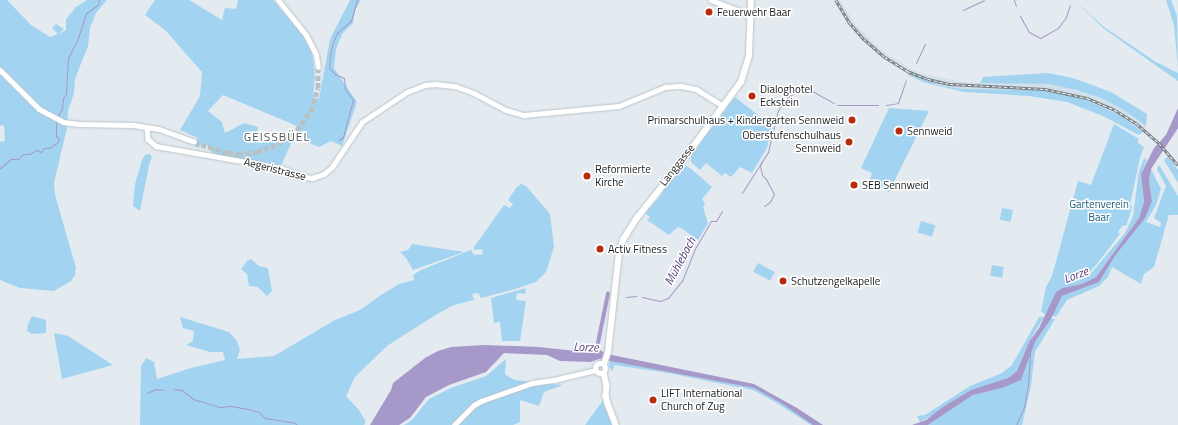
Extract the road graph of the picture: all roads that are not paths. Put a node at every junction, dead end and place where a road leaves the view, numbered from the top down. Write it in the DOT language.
graph roads {
  1 [pos="278,0"];
  2 [pos="711,0"];
  3 [pos="751,0"];
  4 [pos="751,16"];
  5 [pos="318,67"];
  6 [pos="0,70"];
  7 [pos="723,106"];
  8 [pos="147,127"];
  9 [pos="194,142"];
  10 [pos="605,363"];
  11 [pos="600,373"];
  12 [pos="454,425"];
  13 [pos="616,425"];
  1 -- 5 [label="main road"];
  2 -- 4 [label="street"];
  3 -- 4 [label="main road, Langgasse"];
  4 -- 7 [label="main road, Langgasse"];
  6 -- 8 [label="main road"];
  7 -- 8 [label="street, Aegeristrasse"];
  7 -- 10 [label="main road, Langgasse"];
  8 -- 9 [label="main road"];
  10 -- 11 [label="main road, Langgasse"];
  10 -- 11 [label="main road"];
  11 -- 12 [label="street"];
  11 -- 13 [label="main road, Langgasse"];
}
